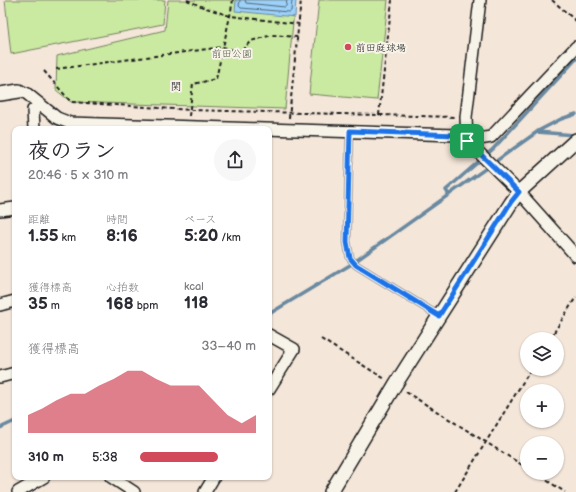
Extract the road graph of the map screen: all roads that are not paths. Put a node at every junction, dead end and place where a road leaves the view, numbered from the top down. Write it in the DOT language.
graph roads {
  1 [pos="480,0"];
  2 [pos="576,47"];
  3 [pos="19,90"];
  4 [pos="0,94"];
  5 [pos="41,105"];
  6 [pos="34,126"];
  7 [pos="188,126"];
  8 [pos="272,129"];
  9 [pos="350,131"];
  10 [pos="467,141"];
  11 [pos="576,141"];
  12 [pos="519,192"];
  13 [pos="12,208"];
  14 [pos="0,210"];
  15 [pos="576,256"];
  16 [pos="12,302"];
  17 [pos="0,305"];
  18 [pos="439,316"];
  19 [pos="272,338"];
  20 [pos="12,374"];
  21 [pos="0,377"];
  22 [pos="272,384"];
  23 [pos="39,480"];
  24 [pos="116,480"];
  25 [pos="212,480"];
  26 [pos="128,487"];
  27 [pos="22,491"];
  28 [pos="205,492"];
  29 [pos="331,492"];
  1 -- 10 [label="street"];
  2 -- 10 [label="street"];
  3 -- 4 [label="street"];
  3 -- 5 [label="street"];
  5 -- 6 [label="street"];
  5 -- 7 [label="street"];
  8 -- 9 [label="street"];
  9 -- 10 [label="street"];
  9 -- 18 [label="lane"];
  10 -- 12 [label="street"];
  11 -- 12 [label="street"];
  12 -- 15 [label="street"];
  12 -- 18 [label="street"];
  13 -- 14 [label="street"];
  16 -- 17 [label="street"];
  18 -- 29 [label="street"];
  19 -- 22 [label="street"];
  20 -- 21 [label="street"];
  23 -- 27 [label="street"];
  24 -- 26 [label="street"];
  25 -- 28 [label="street"];
}
